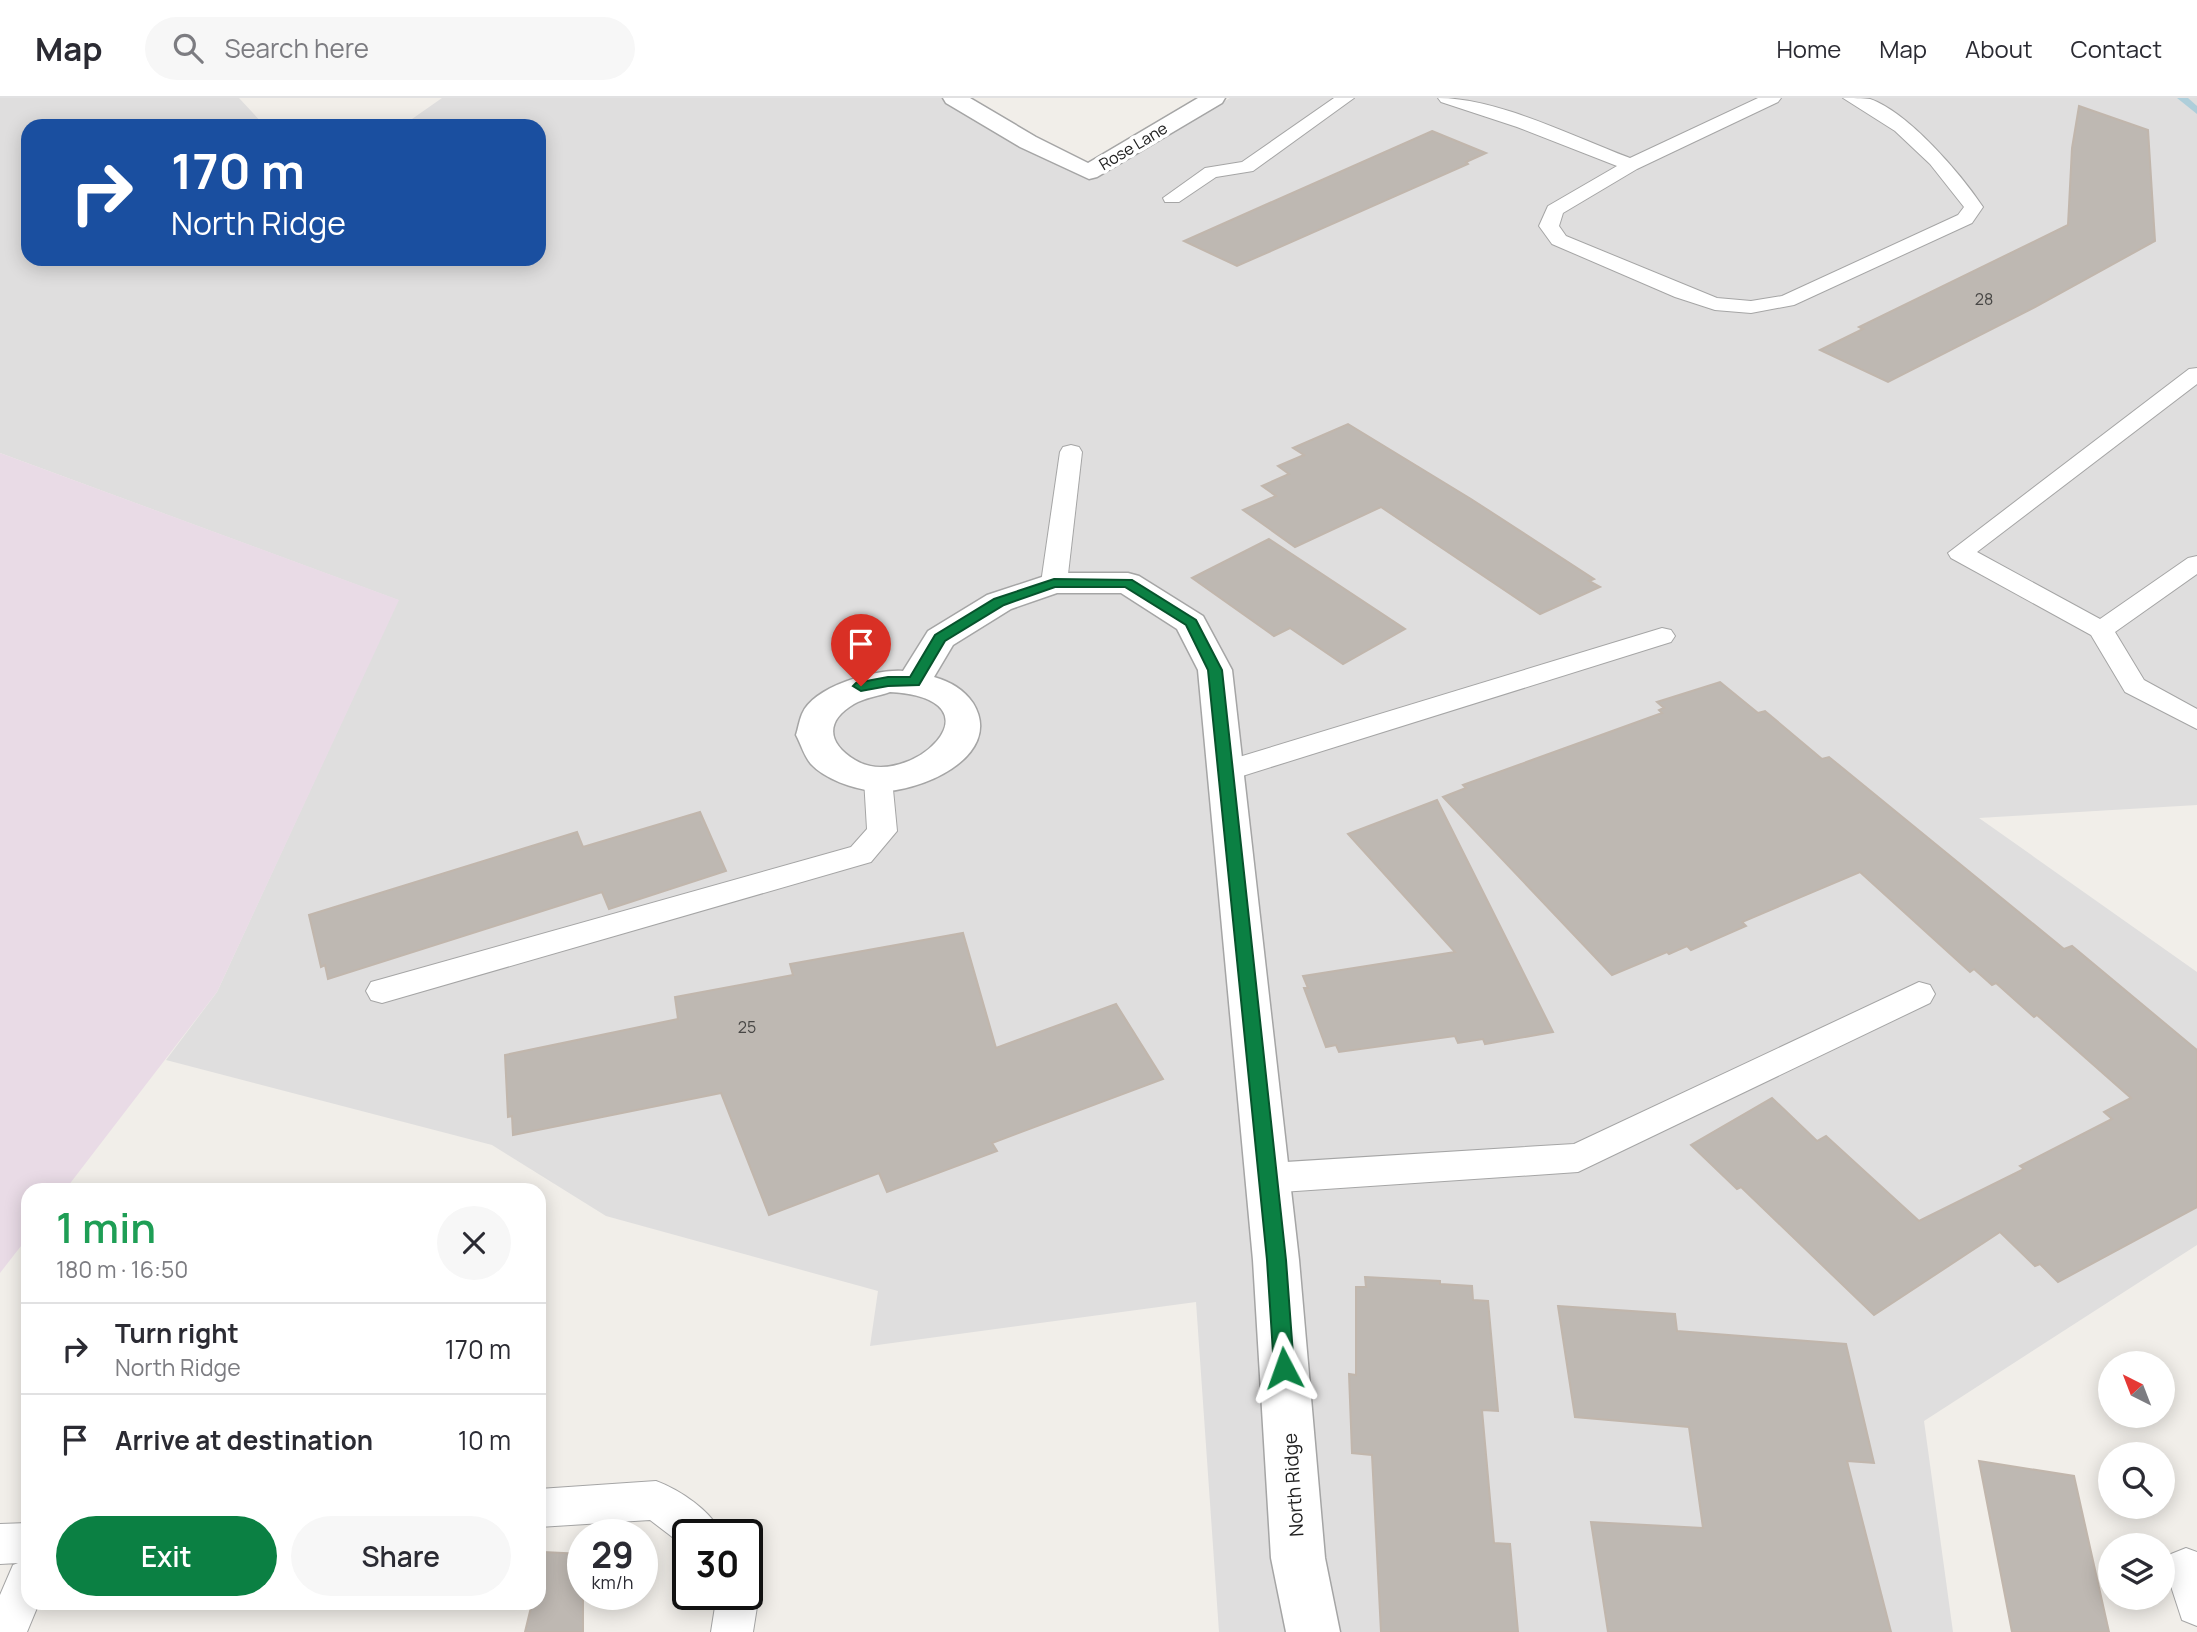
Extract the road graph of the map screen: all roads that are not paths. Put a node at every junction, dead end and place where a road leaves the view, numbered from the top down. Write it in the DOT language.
graph roads {
  1 [pos="954,98"];
  2 [pos="1214,98"];
  3 [pos="1345,98"];
  4 [pos="1447,98"];
  5 [pos="1772,98"];
  6 [pos="1853,98"];
  7 [pos="1631,165"];
  8 [pos="1172,198"];
  9 [pos="2197,374"];
  10 [pos="1072,452"];
  11 [pos="2197,563"];
  12 [pos="1054,583"];
  13 [pos="2101,630"];
  14 [pos="1662,636"];
  15 [pos="914,682"];
  16 [pos="2197,720"];
  17 [pos="1226,771"];
  18 [pos="878,779"];
  19 [pos="382,991"];
  20 [pos="1919,994"];
  21 [pos="1268,1178"];
  22 [pos="546,1508"];
  23 [pos="681,1519"];
  24 [pos="21,1543"];
  25 [pos="0,1544"];
  26 [pos="21,1596"];
  27 [pos="735,1610"];
  28 [pos="5,1632"];
  29 [pos="732,1632"];
  30 [pos="1312,1632"];
  1 -- 2 [label="street, Rose Lane"];
  3 -- 8 [label="lane"];
  4 -- 7 [label="lane"];
  5 -- 7 [label="lane"];
  6 -- 7 [label="lane"];
  9 -- 13 [label="lane"];
  10 -- 12 [label="lane"];
  11 -- 13 [label="lane"];
  12 -- 15 [label="street, North Ridge"];
  12 -- 17 [label="street, North Ridge"];
  13 -- 16 [label="lane"];
  14 -- 17 [label="lane"];
  15 -- 18 [label="street"];
  15 -- 18 [label="street"];
  17 -- 21 [label="street, North Ridge"];
  18 -- 19 [label="lane"];
  20 -- 21 [label="lane"];
  21 -- 30 [label="street, North Ridge"];
  22 -- 23 [label="lane"];
  24 -- 25 [label="lane"];
  26 -- 28 [label="lane"];
  27 -- 29 [label="lane"];
}
